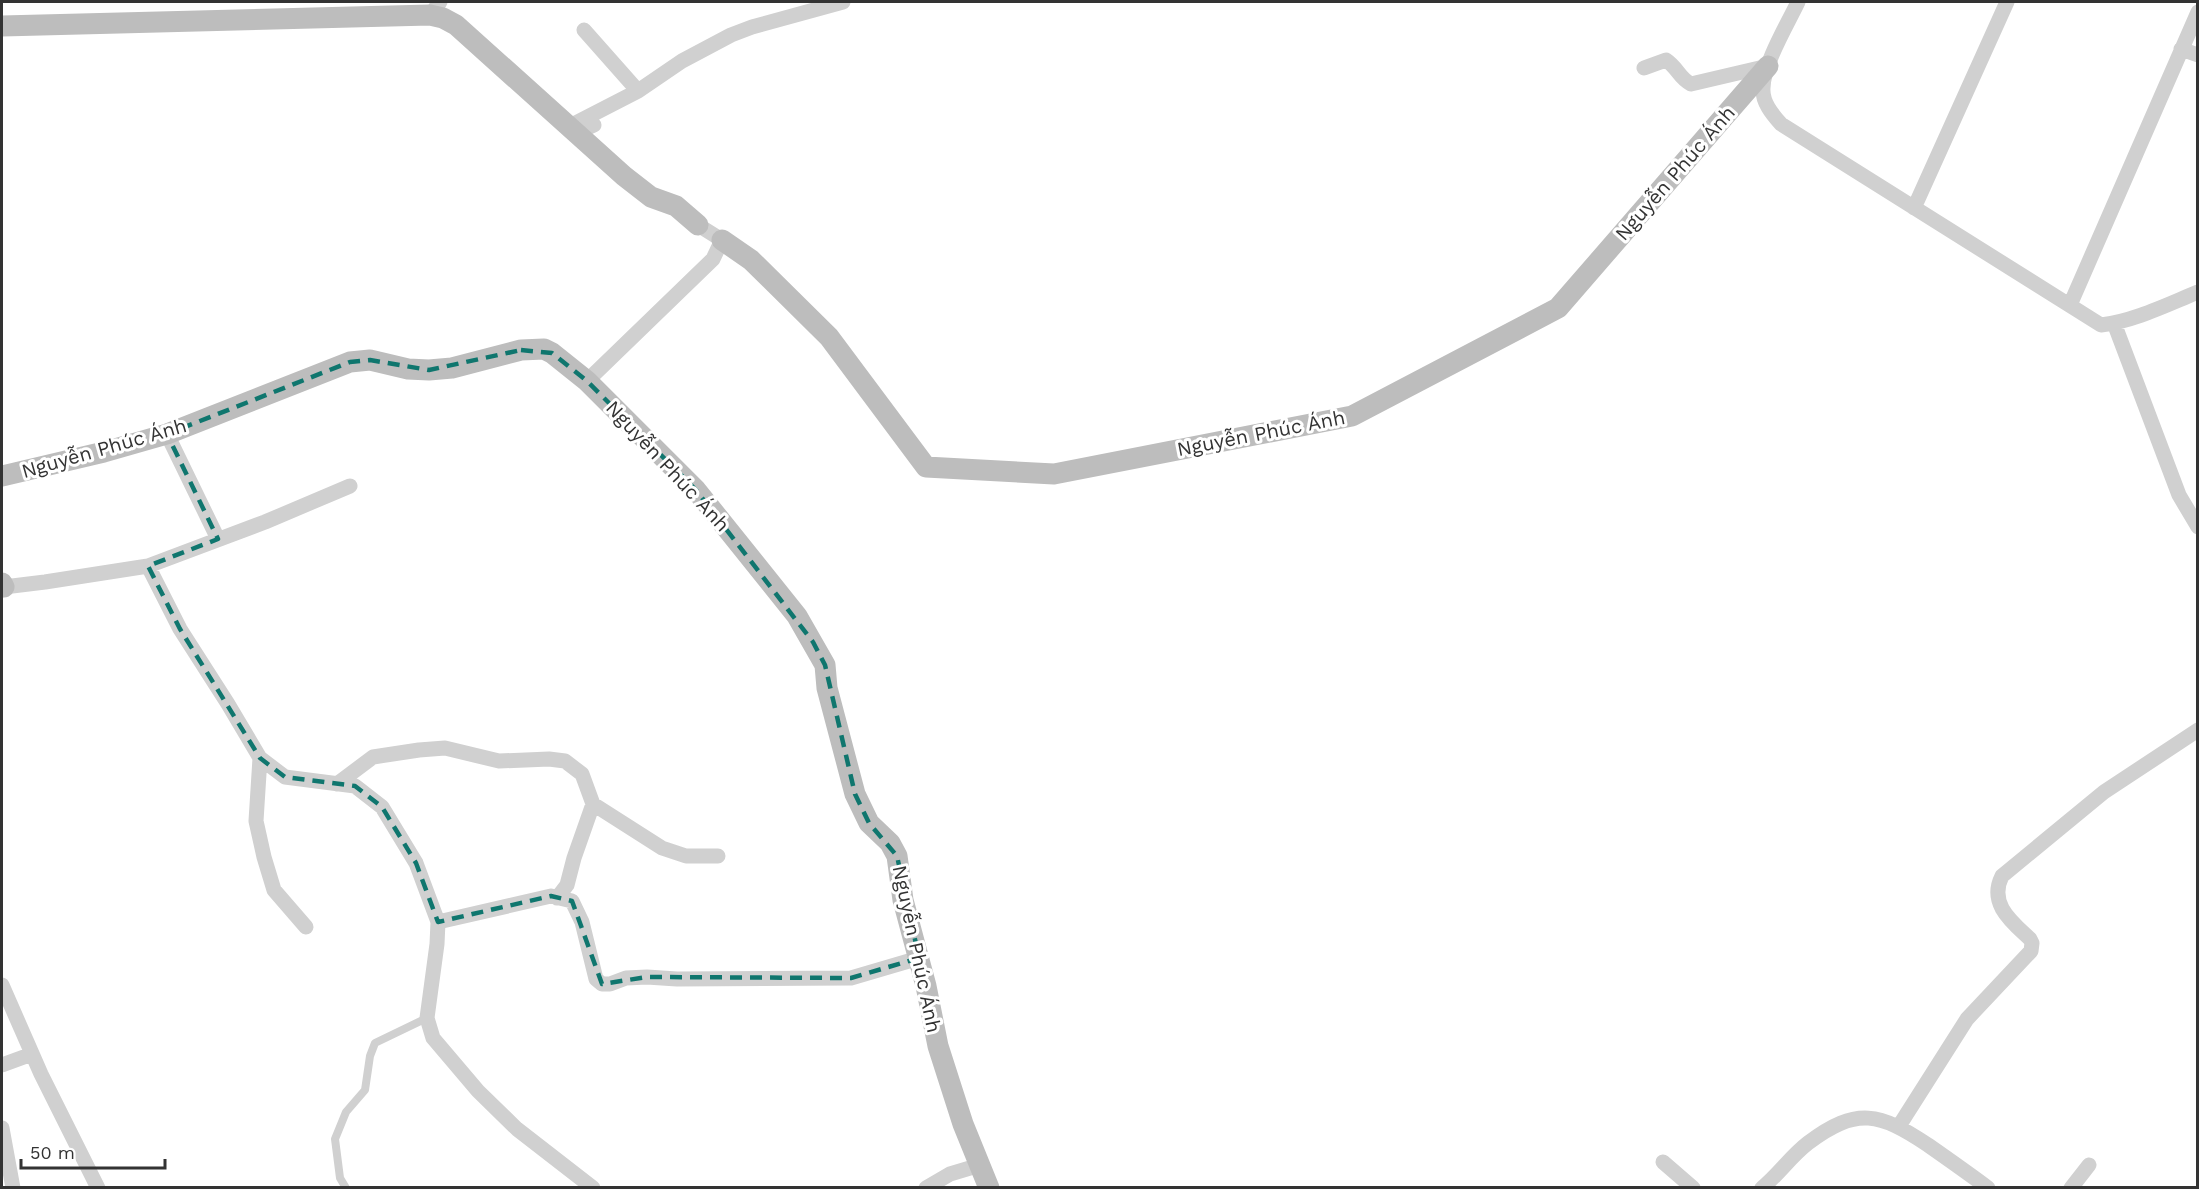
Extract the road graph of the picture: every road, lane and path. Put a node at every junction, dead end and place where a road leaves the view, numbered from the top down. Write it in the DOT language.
graph roads {
  1 [pos="843,2"];
  2 [pos="1798,2"];
  3 [pos="2007,2"];
  4 [pos="435,8"];
  5 [pos="2198,12"];
  6 [pos="2,26"];
  7 [pos="584,30"];
  8 [pos="2181,49"];
  9 [pos="2198,55"];
  10 [pos="1768,66"];
  11 [pos="1644,68"];
  12 [pos="638,91"];
  13 [pos="570,126"];
  14 [pos="1914,208"];
  15 [pos="698,225"];
  16 [pos="722,240"];
  17 [pos="2198,292"];
  18 [pos="2070,305"];
  19 [pos="2114,323"];
  20 [pos="587,381"];
  21 [pos="167,434"];
  22 [pos="2,476"];
  23 [pos="350,486"];
  24 [pos="2198,527"];
  25 [pos="219,539"];
  26 [pos="148,566"];
  27 [pos="2,586"];
  28 [pos="2198,729"];
  29 [pos="260,758"];
  30 [pos="337,784"];
  31 [pos="593,804"];
  32 [pos="718,856"];
  33 [pos="557,898"];
  34 [pos="438,922"];
  35 [pos="306,927"];
  36 [pos="919,958"];
  37 [pos="2,985"];
  38 [pos="427,1018"];
  39 [pos="32,1054"];
  40 [pos="2,1065"];
  41 [pos="1899,1126"];
  42 [pos="2,1128"];
  43 [pos="1663,1162"];
  44 [pos="980,1165"];
  45 [pos="2089,1165"];
  46 [pos="13,1188"];
  47 [pos="98,1188"];
  48 [pos="346,1188"];
  49 [pos="593,1188"];
  50 [pos="926,1188"];
  51 [pos="989,1188"];
  52 [pos="1693,1188"];
  53 [pos="1762,1188"];
  54 [pos="1988,1188"];
  55 [pos="2071,1188"];
  1 -- 12 [label="street"];
  2 -- 10 [label="street"];
  3 -- 14 [label="street"];
  4 -- 6 [label="street"];
  4 -- 13 [label="street"];
  5 -- 8 [label="street"];
  7 -- 12 [label="street"];
  8 -- 9 [label="street"];
  8 -- 18 [label="street"];
  10 -- 11 [label="street"];
  10 -- 14 [label="street"];
  10 -- 16 [label="street, Nguyễn Phúc Ánh"];
  12 -- 13 [label="street"];
  13 -- 15 [label="street"];
  14 -- 18 [label="street"];
  15 -- 16 [label="street"];
  16 -- 20 [label="street"];
  17 -- 19 [label="street"];
  18 -- 19 [label="street"];
  19 -- 24 [label="street"];
  20 -- 21 [label="street, Nguyễn Phúc Ánh"];
  20 -- 36 [label="street, Nguyễn Phúc Ánh"];
  21 -- 22 [label="street, Nguyễn Phúc Ánh"];
  21 -- 25 [label="street"];
  23 -- 25 [label="street"];
  25 -- 26 [label="street"];
  26 -- 27 [label="street"];
  26 -- 29 [label="street"];
  28 -- 41 [label="street"];
  29 -- 30 [label="street"];
  29 -- 35 [label="street"];
  30 -- 31 [label="street"];
  30 -- 34 [label="street"];
  31 -- 32 [label="street"];
  31 -- 33 [label="street"];
  33 -- 34 [label="street"];
  33 -- 36 [label="street"];
  34 -- 38 [label="street"];
  36 -- 44 [label="street, Nguyễn Phúc Ánh"];
  37 -- 39 [label="street"];
  38 -- 48 [label="lane"];
  38 -- 49 [label="street"];
  39 -- 40 [label="street"];
  39 -- 47 [label="street"];
  41 -- 53 [label="street"];
  41 -- 54 [label="street"];
  42 -- 46 [label="street"];
  43 -- 52 [label="street"];
  44 -- 50 [label="street"];
  44 -- 51 [label="street, Nguyễn Phúc Ánh"];
  45 -- 55 [label="street"];
}
